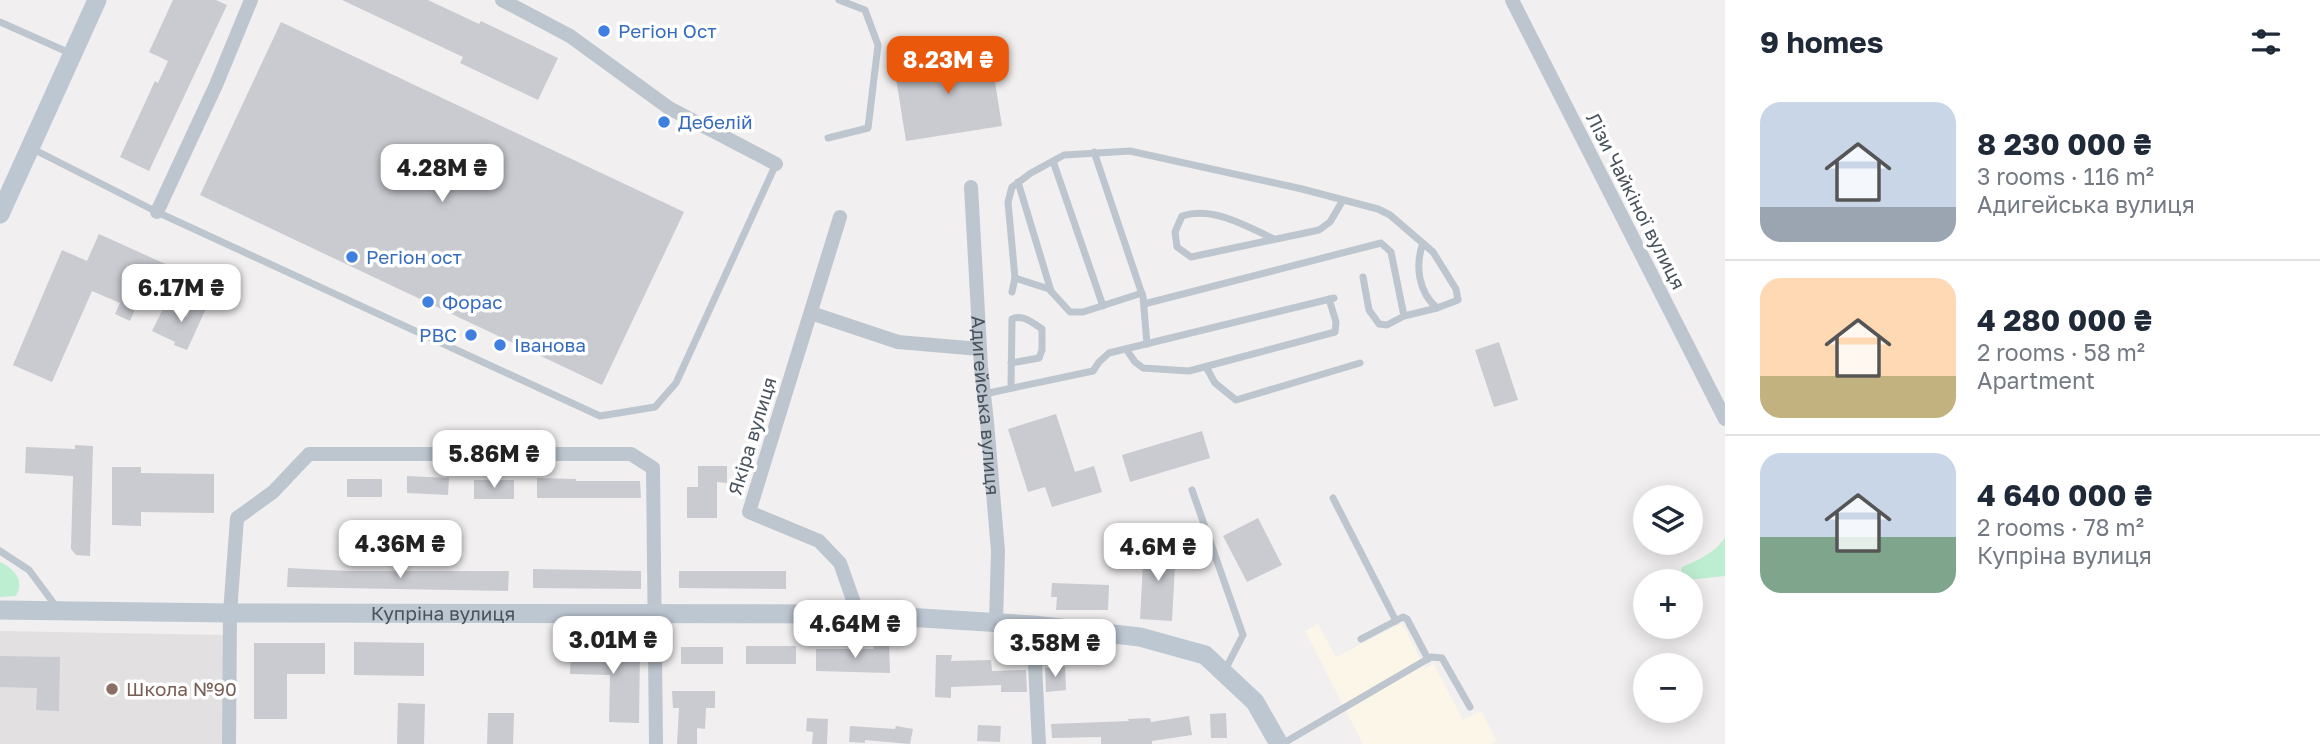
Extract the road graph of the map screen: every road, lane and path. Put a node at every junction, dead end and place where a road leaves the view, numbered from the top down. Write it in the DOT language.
graph roads {
  1 [pos="97,0"];
  2 [pos="251,0"];
  3 [pos="502,0"];
  4 [pos="839,0"];
  5 [pos="1512,0"];
  6 [pos="0,22"];
  7 [pos="73,54"];
  8 [pos="828,138"];
  9 [pos="30,148"];
  10 [pos="1094,152"];
  11 [pos="1054,161"];
  12 [pos="776,164"];
  13 [pos="1018,182"];
  14 [pos="971,187"];
  15 [pos="1343,200"];
  16 [pos="2,206"];
  17 [pos="156,212"];
  18 [pos="840,217"];
  19 [pos="1274,239"];
  20 [pos="1423,243"];
  21 [pos="1363,277"];
  22 [pos="1015,278"];
  23 [pos="1012,292"];
  24 [pos="1052,292"];
  25 [pos="1142,293"];
  26 [pos="1144,304"];
  27 [pos="1103,306"];
  28 [pos="1437,308"];
  29 [pos="811,313"];
  30 [pos="1404,316"];
  31 [pos="1147,344"];
  32 [pos="980,349"];
  33 [pos="1126,349"];
  34 [pos="1011,363"];
  35 [pos="1360,363"];
  36 [pos="1206,367"];
  37 [pos="1011,388"];
  38 [pos="985,394"];
  39 [pos="1725,419"];
  40 [pos="1192,490"];
  41 [pos="1332,498"];
  42 [pos="0,551"];
  43 [pos="0,610"];
  44 [pos="60,611"];
  45 [pos="656,613"];
  46 [pos="230,614"];
  47 [pos="858,614"];
  48 [pos="996,621"];
  49 [pos="1396,621"];
  50 [pos="1033,625"];
  51 [pos="1361,639"];
  52 [pos="1428,659"];
  53 [pos="1224,673"];
  54 [pos="1470,707"];
  55 [pos="229,744"];
  56 [pos="656,744"];
  57 [pos="1039,744"];
  58 [pos="1280,744"];
  1 -- 7 [label="main road"];
  2 -- 17 [label="street"];
  3 -- 12 [label="street"];
  4 -- 8 [label="lane"];
  5 -- 39 [label="street, Лізи Чайкіної вулиця"];
  6 -- 7 [label="lane"];
  7 -- 9 [label="main road"];
  9 -- 16 [label="main road"];
  9 -- 17 [label="lane"];
  10 -- 11 [label="lane"];
  10 -- 15 [label="lane"];
  10 -- 25 [label="lane"];
  11 -- 13 [label="lane"];
  11 -- 27 [label="lane"];
  12 -- 17 [label="lane"];
  13 -- 22 [label="lane"];
  13 -- 24 [label="lane"];
  14 -- 32 [label="street, Адигейська вулиця"];
  15 -- 19 [label="lane"];
  15 -- 20 [label="lane"];
  18 -- 29 [label="street, Якіра вулиця"];
  19 -- 19 [label="lane"];
  20 -- 28 [label="lane"];
  20 -- 28 [label="lane"];
  21 -- 30 [label="lane"];
  22 -- 23 [label="lane"];
  22 -- 24 [label="lane"];
  24 -- 27 [label="lane"];
  25 -- 26 [label="lane"];
  25 -- 27 [label="lane"];
  26 -- 30 [label="lane"];
  26 -- 31 [label="lane"];
  28 -- 30 [label="lane"];
  29 -- 32 [label="street"];
  29 -- 47 [label="street, Якіра вулиця"];
  31 -- 33 [label="lane"];
  31 -- 36 [label="lane"];
  32 -- 38 [label="street, Адигейська вулиця"];
  33 -- 36 [label="lane"];
  33 -- 37 [label="lane"];
  34 -- 34 [label="lane"];
  34 -- 37 [label="lane"];
  35 -- 36 [label="lane"];
  37 -- 38 [label="lane"];
  38 -- 48 [label="street, Адигейська вулиця"];
  40 -- 53 [label="lane"];
  41 -- 49 [label="lane"];
  42 -- 44 [label="lane"];
  43 -- 44 [label="main road, Купріна вулиця"];
  44 -- 46 [label="main road, Купріна вулиця"];
  45 -- 46 [label="main road, Купріна вулиця"];
  45 -- 46 [label="street"];
  45 -- 47 [label="main road, Купріна вулиця"];
  45 -- 56 [label="street"];
  46 -- 55 [label="street"];
  47 -- 48 [label="main road, Купріна вулиця"];
  48 -- 50 [label="main road, Купріна вулиця"];
  49 -- 51 [label="lane"];
  49 -- 52 [label="lane"];
  50 -- 53 [label="main road, Купріна вулиця"];
  50 -- 57 [label="street"];
  52 -- 54 [label="lane"];
  52 -- 58 [label="lane"];
  53 -- 58 [label="main road, Купріна вулиця"];
}
